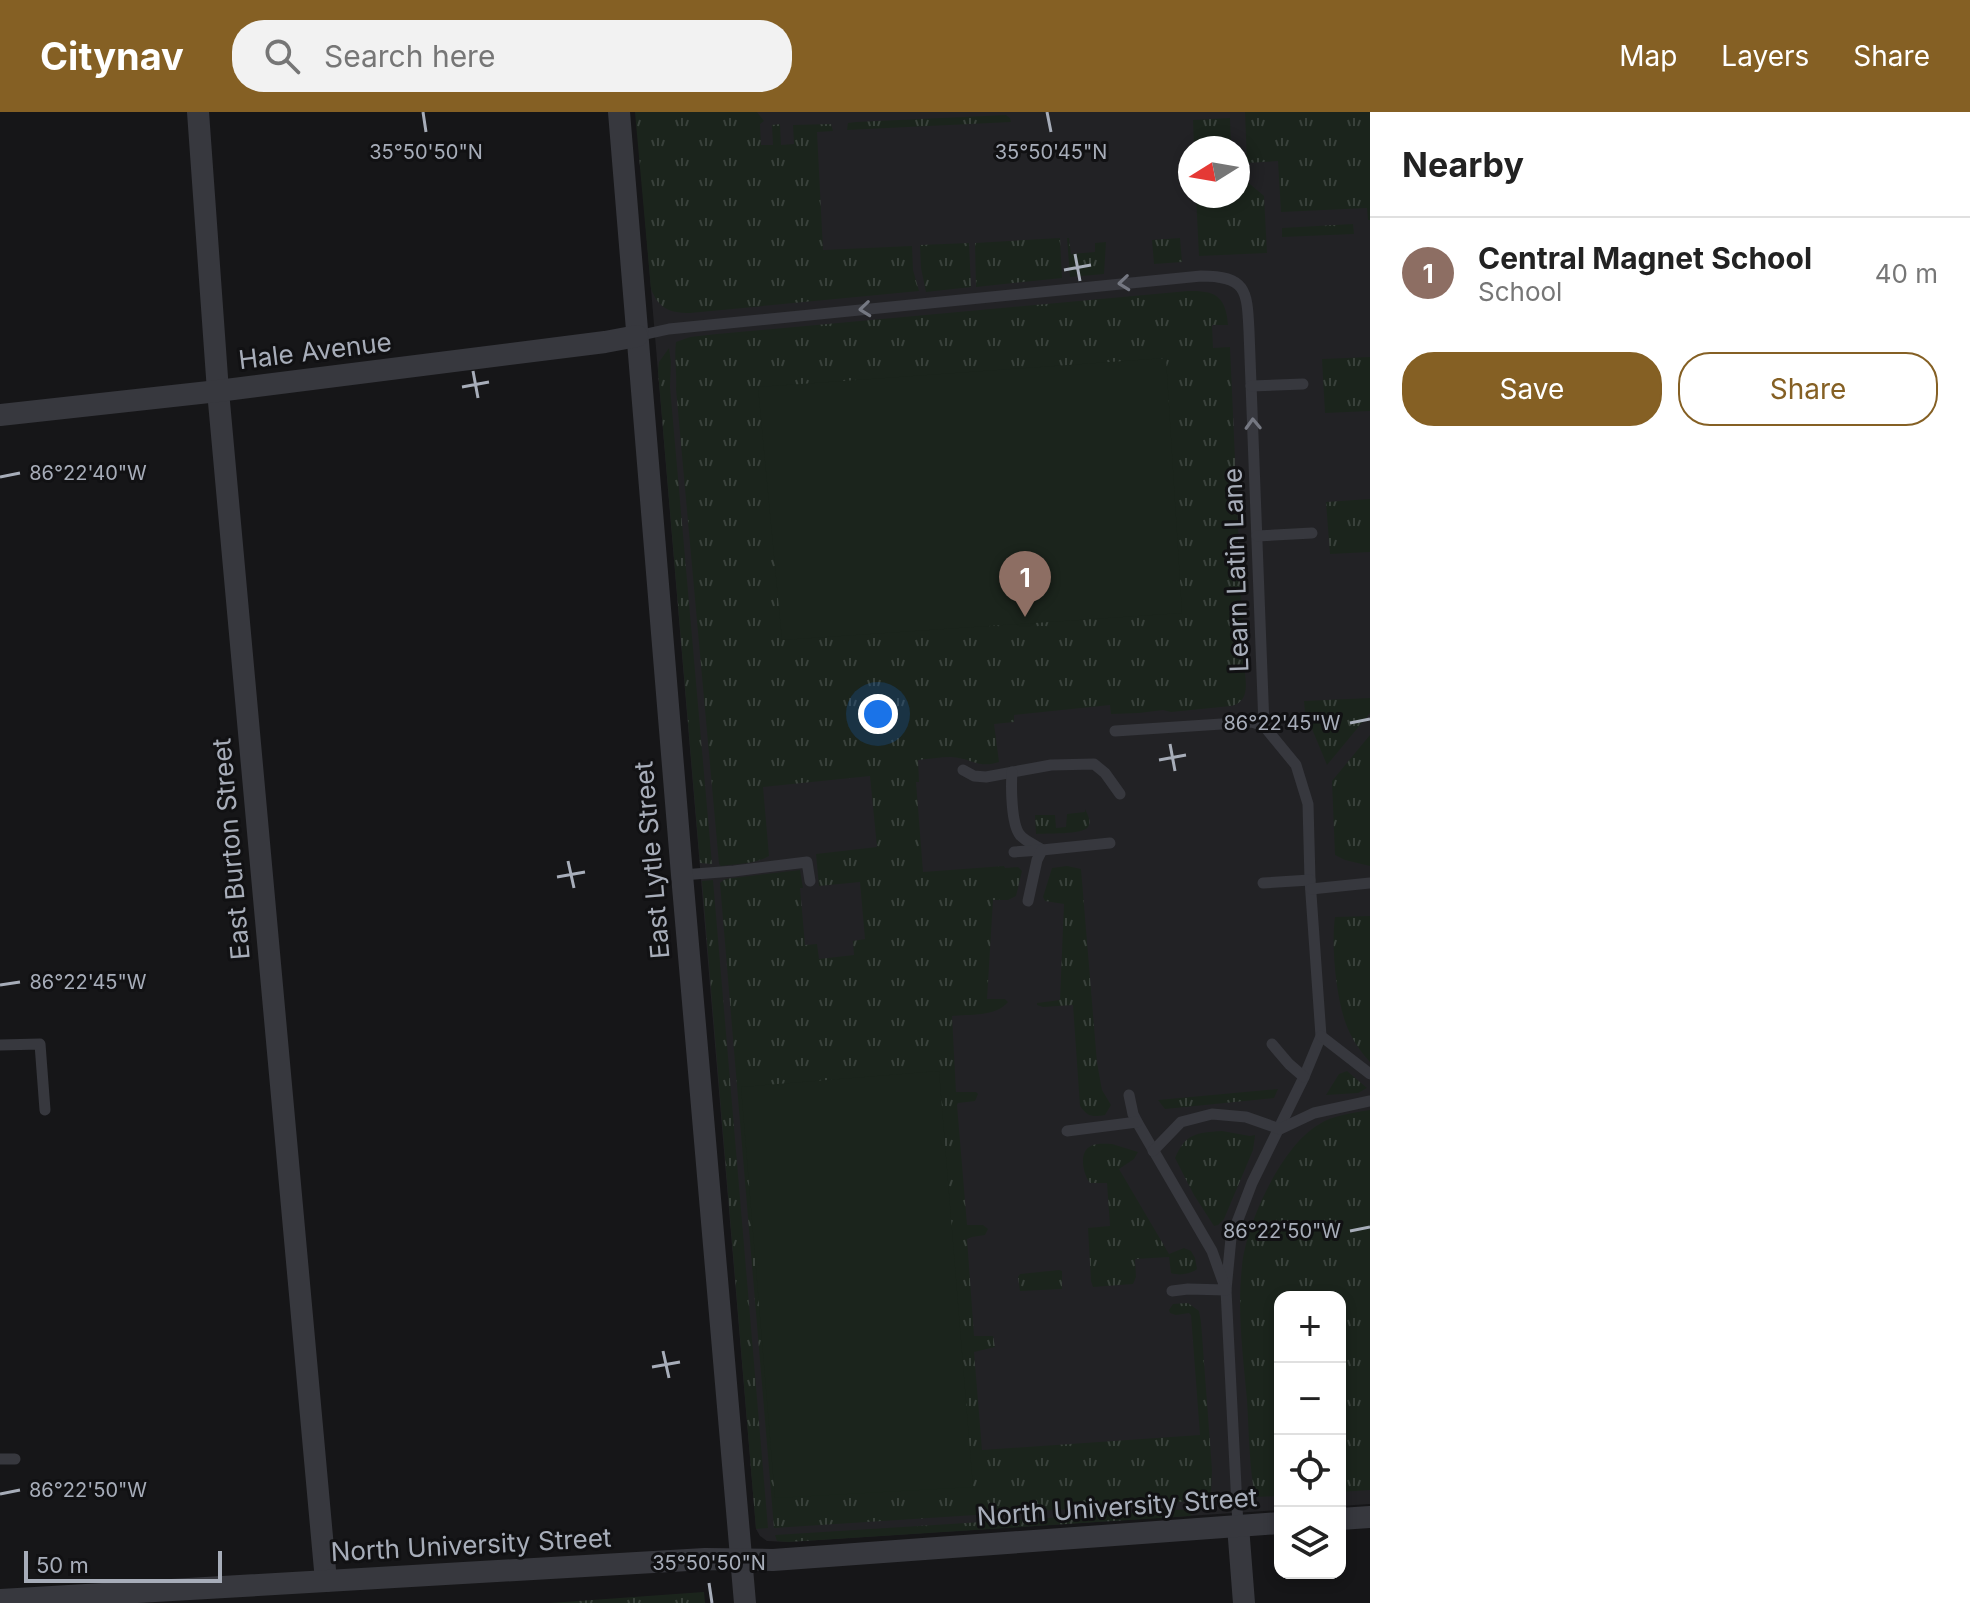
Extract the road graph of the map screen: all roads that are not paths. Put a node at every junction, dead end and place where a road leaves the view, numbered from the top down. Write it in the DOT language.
graph roads {
  1 [pos="198,112"];
  2 [pos="619,112"];
  3 [pos="637,336"];
  4 [pos="1303,384"];
  5 [pos="1251,386"];
  6 [pos="218,391"];
  7 [pos="0,415"];
  8 [pos="1312,533"];
  9 [pos="1257,536"];
  10 [pos="1264,726"];
  11 [pos="1115,731"];
  12 [pos="963,770"];
  13 [pos="1012,772"];
  14 [pos="1120,794"];
  15 [pos="1110,843"];
  16 [pos="1042,850"];
  17 [pos="1014,852"];
  18 [pos="682,875"];
  19 [pos="810,881"];
  20 [pos="1263,883"];
  21 [pos="1370,883"];
  22 [pos="1310,884"];
  23 [pos="1028,901"];
  24 [pos="1321,1036"];
  25 [pos="1272,1044"];
  26 [pos="0,1045"];
  27 [pos="1370,1074"];
  28 [pos="1304,1077"];
  29 [pos="1129,1095"];
  30 [pos="1370,1101"];
  31 [pos="45,1110"];
  32 [pos="1137,1122"];
  33 [pos="1280,1129"];
  34 [pos="1067,1131"];
  35 [pos="1153,1151"];
  36 [pos="1226,1290"];
  37 [pos="1172,1291"];
  38 [pos="0,1459"];
  39 [pos="15,1459"];
  40 [pos="1370,1517"];
  41 [pos="1346,1519"];
  42 [pos="1274,1523"];
  43 [pos="1238,1526"];
  44 [pos="742,1560"];
  45 [pos="326,1581"];
  46 [pos="0,1600"];
  47 [pos="745,1603"];
  48 [pos="1244,1603"];
  1 -- 6 [label="street, East Burton Street"];
  2 -- 3 [label="street, East Lytle Street"];
  5 -- 3 [label="lane, Learn Latin Lane, one-way"];
  3 -- 6 [label="street, Hale Avenue"];
  3 -- 18 [label="street, East Lytle Street"];
  4 -- 5 [label="lane"];
  9 -- 5 [label="lane, Learn Latin Lane, one-way"];
  6 -- 7 [label="street, Hale Avenue"];
  6 -- 45 [label="street, East Burton Street"];
  8 -- 9 [label="lane"];
  9 -- 10 [label="lane, Learn Latin Lane"];
  10 -- 11 [label="lane"];
  10 -- 22 [label="lane"];
  12 -- 13 [label="lane"];
  13 -- 14 [label="lane"];
  13 -- 16 [label="lane"];
  15 -- 16 [label="lane"];
  16 -- 17 [label="lane"];
  16 -- 23 [label="lane"];
  18 -- 19 [label="lane"];
  18 -- 44 [label="street, East Lytle Street"];
  20 -- 22 [label="lane"];
  21 -- 22 [label="lane"];
  22 -- 24 [label="lane"];
  24 -- 27 [label="lane"];
  24 -- 28 [label="lane"];
  25 -- 28 [label="lane"];
  26 -- 31 [label="lane"];
  28 -- 33 [label="lane"];
  29 -- 32 [label="lane"];
  30 -- 33 [label="lane"];
  32 -- 34 [label="lane"];
  32 -- 35 [label="lane"];
  33 -- 35 [label="lane"];
  33 -- 36 [label="lane"];
  35 -- 36 [label="lane"];
  36 -- 37 [label="lane"];
  36 -- 43 [label="lane"];
  38 -- 39 [label="lane"];
  40 -- 41 [label="street"];
  42 -- 43 [label="street, North University Street"];
  43 -- 44 [label="street, North University Street"];
  43 -- 48 [label="street"];
  44 -- 45 [label="street, North University Street"];
  44 -- 47 [label="street, East Lytle Street"];
  45 -- 46 [label="street, North University Street"];
}
